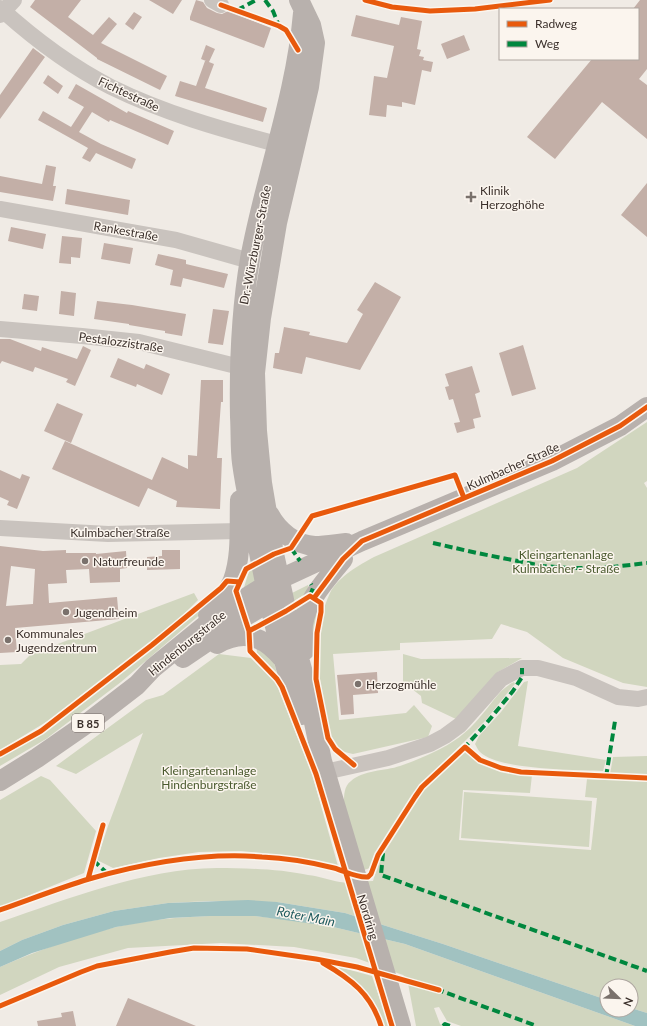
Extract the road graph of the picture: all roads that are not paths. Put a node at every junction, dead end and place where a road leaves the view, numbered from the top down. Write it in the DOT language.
graph roads {
  1 [pos="301,4"];
  2 [pos="4,9"];
  3 [pos="277,144"];
  4 [pos="0,209"];
  5 [pos="250,261"];
  6 [pos="0,329"];
  7 [pos="240,366"];
  8 [pos="647,407"];
  9 [pos="242,462"];
  10 [pos="268,512"];
  11 [pos="0,528"];
  12 [pos="239,531"];
  13 [pos="362,541"];
  14 [pos="343,559"];
  15 [pos="274,591"];
  16 [pos="185,649"];
  17 [pos="283,659"];
  18 [pos="306,684"];
  19 [pos="647,697"];
  20 [pos="323,767"];
  21 [pos="0,781"];
  22 [pos="401,1026"];
  1 -- 3 [label="main road, Dr.-Würzburger-Straße"];
  1 -- 10 [label="main road, Dr.-Würzburger-Straße"];
  2 -- 3 [label="street, Fichtestraße"];
  3 -- 5 [label="main road, Dr.-Würzburger-Straße"];
  4 -- 5 [label="street, Rankestraße"];
  5 -- 7 [label="main road, Dr.-Würzburger-Straße"];
  6 -- 7 [label="street, Pestalozzistraße"];
  7 -- 9 [label="main road, Dr.-Würzburger-Straße"];
  8 -- 13 [label="main road, Kulmbacher Straße / B 85"];
  9 -- 12 [label="main road"];
  9 -- 15 [label="main road, Dr.-Würzburger-Straße"];
  10 -- 13 [label="main road"];
  10 -- 15 [label="main road, Dr.-Würzburger-Straße"];
  11 -- 12 [label="street, Kulmbacher Straße"];
  12 -- 16 [label="main road"];
  13 -- 14 [label="main road, Kulmbacher Straße / B 85"];
  13 -- 15 [label="main road, Kulmbacher Straße / B 85"];
  14 -- 15 [label="main road, Kulmbacher Straße / B 85"];
  14 -- 18 [label="main road"];
  15 -- 16 [label="main road, Hindenburgstraße / B 85"];
  15 -- 17 [label="main road, Nordring"];
  15 -- 18 [label="main road, Nordring"];
  16 -- 17 [label="main road"];
  16 -- 21 [label="main road, Hindenburgstraße / B 85"];
  17 -- 20 [label="main road, Nordring"];
  18 -- 20 [label="main road, Nordring"];
  19 -- 20 [label="street"];
  20 -- 22 [label="main road, Nordring"];
}
